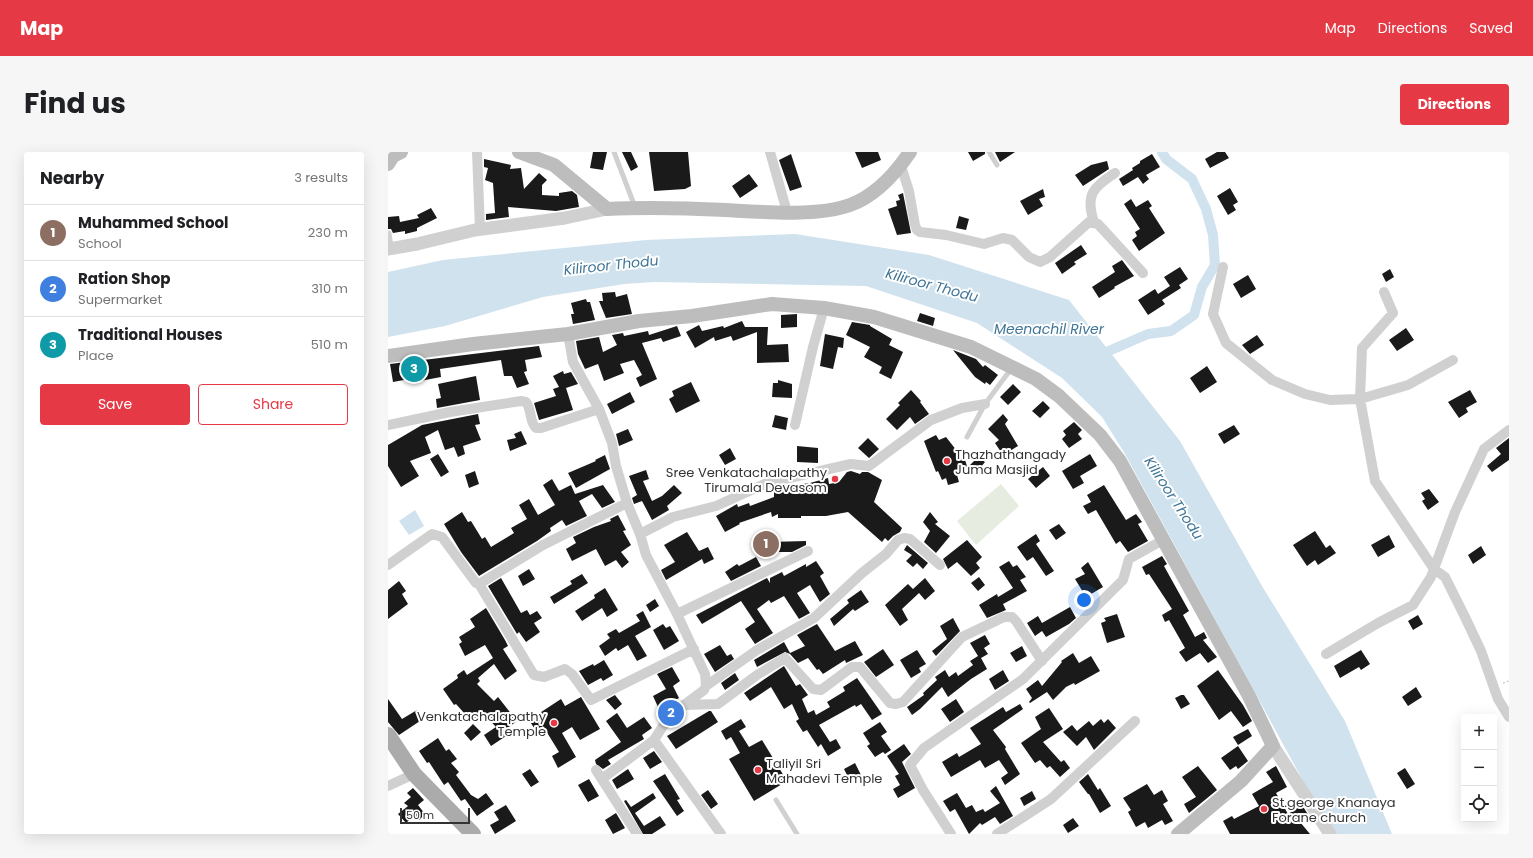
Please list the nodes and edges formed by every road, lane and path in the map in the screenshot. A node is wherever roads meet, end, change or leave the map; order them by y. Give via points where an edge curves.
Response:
1 (401, 152) edge
2 (477, 152) edge
3 (519, 152) edge
4 (614, 152) edge
5 (770, 152) edge
6 (910, 152) edge
7 (989, 152) edge
8 (388, 164) edge
9 (997, 165) dead end
10 (901, 166) junction
11 (1115, 172) dead end
12 (635, 208) junction
13 (608, 209) junction
14 (788, 212) junction
15 (1094, 222) junction
16 (480, 229) junction
17 (390, 233) dead end
18 (390, 248) edge
19 (1223, 267) dead end
20 (1143, 273) dead end
21 (1384, 292) dead end
22 (824, 308) junction
23 (568, 334) junction
24 (388, 356) edge
25 (1454, 360) dead end
26 (1012, 368) junction
27 (1360, 399) junction
28 (985, 404) junction
29 (599, 409) junction
30 (388, 425) edge
31 (795, 425) dead end
32 (1509, 430) edge
33 (967, 437) dead end
34 (627, 503) junction
35 (640, 534) junction
36 (1163, 540) junction
37 (808, 551) dead end
38 (940, 565) dead end
39 (388, 566) edge
40 (1434, 569) junction
41 (480, 584) junction
42 (677, 614) junction
43 (694, 649) junction
44 (1326, 654) dead end
45 (1042, 661) junction
46 (706, 686) junction
47 (684, 705) junction
48 (1509, 718) edge
49 (1135, 721) dead end
50 (388, 735) edge
51 (654, 740) junction
52 (1273, 746) junction
53 (596, 770) dead end
54 (414, 774) junction
55 (602, 779) junction
56 (388, 786) edge
57 (776, 800) dead end
58 (473, 834) edge
59 (637, 834) edge
60 (721, 834) edge
61 (797, 834) edge
62 (951, 834) edge
63 (996, 834) edge
64 (1178, 834) edge
65 (1330, 834) edge

1 - 8 main road via 393,156
2 - 16 street
3 - 13 main road via 554,165
4 - 12 lane
5 - 14 street
6 - 10 main road
7 - 9 lane
10 - 14 main road via 865,199 832,209
10 - 15 street via 909,191 915,225 920,232 984,244 1003,238 1012,240 1029,257 1040,262 1050,257 1089,222
11 - 15 street via 1099,184 1091,195 1089,209
12 - 13 main road
12 - 14 main road
13 - 16 street via 565,218
15 - 20 street
16 - 18 street
17 - 18 lane
19 - 27 street via 1213,314 1226,343 1272,380 1305,394 1330,400
21 - 27 street via 1393,313 1362,348
22 - 23 main road via 772,304 639,321
22 - 26 main road via 874,317 971,347
22 - 31 street
23 - 24 main road
23 - 29 street via 573,362
25 - 27 street via 1408,385
26 - 28 lane
26 - 36 main road via 1036,379 1059,396 1100,435 1120,461
27 - 40 street via 1375,481
28 - 33 lane
28 - 35 street via 962,408 931,420 869,466 851,464 767,483 716,506 673,517
29 - 30 street via 541,428 536,428 532,424 530,409 526,402 521,401
29 - 34 street via 612,443
32 - 40 street via 1484,449 1455,512
34 - 35 street
34 - 41 street via 542,545
35 - 42 street via 646,555
36 - 45 street via 1130,559 1123,580
36 - 52 main road via 1249,696
37 - 42 street
38 - 46 street via 910,539 898,540 886,554 862,572 814,618 769,643
39 - 41 street via 432,534 442,537 476,583
40 - 44 street via 1414,605
40 - 48 street via 1445,577 1481,651 1498,699
41 - 43 street via 534,675 544,677 565,669 572,674 591,700
42 - 43 street
43 - 46 street via 705,674
45 - 47 street via 1016,621 1012,617 1004,617 959,640 903,702 896,704 890,703 860,667 852,667 821,690 813,689 785,658 718,704
45 - 62 street via 1023,679 924,748 910,765
46 - 47 street via 702,693
47 - 51 street via 663,726
49 - 63 street via 1051,799
50 - 54 main road
51 - 55 street
51 - 60 street
52 - 64 main road via 1241,781
52 - 65 street
53 - 55 street
54 - 56 street
54 - 58 main road
55 - 59 street
57 - 61 lane

